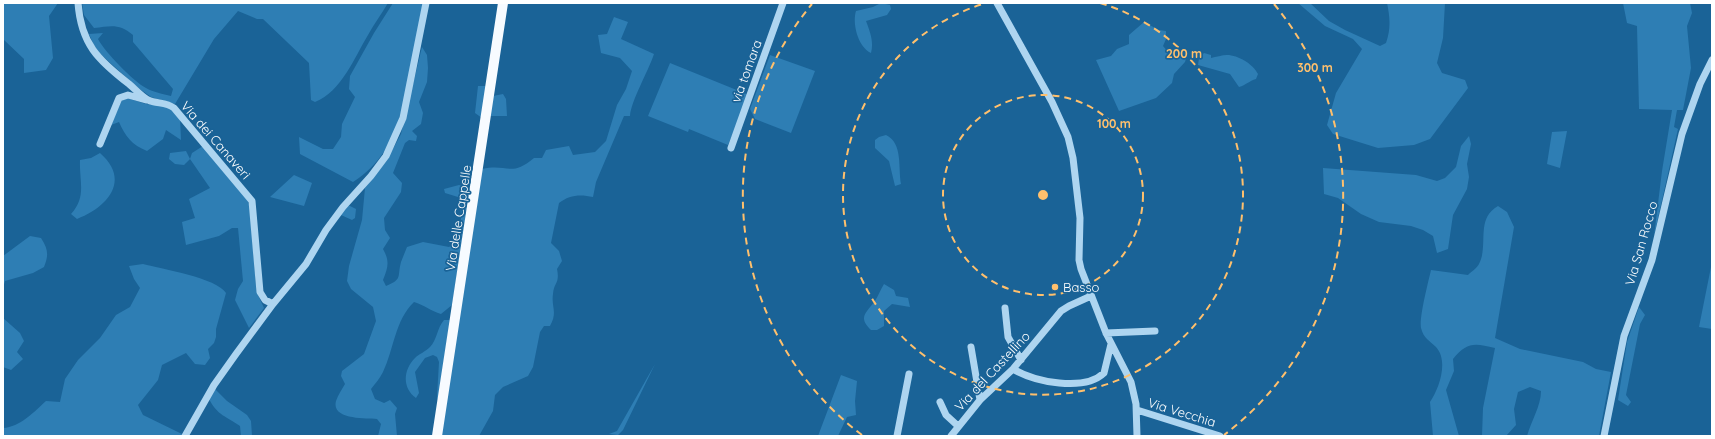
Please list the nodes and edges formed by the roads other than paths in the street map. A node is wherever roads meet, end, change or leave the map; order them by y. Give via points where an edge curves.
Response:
1 (78, 3) edge
2 (426, 3) edge
3 (503, 3) edge
4 (783, 3) edge
5 (997, 3) edge
6 (1712, 60) edge
7 (148, 100) junction
8 (100, 144) dead end
9 (731, 148) dead end
10 (1090, 295) junction
11 (273, 304) junction
12 (1006, 308) dead end
13 (1155, 331) dead end
14 (1106, 333) junction
15 (1111, 344) junction
16 (971, 347) dead end
17 (1021, 360) junction
18 (1013, 369) junction
19 (909, 374) dead end
20 (980, 400) junction
21 (940, 402) dead end
22 (1137, 410) junction
23 (958, 426) junction
24 (185, 436) edge
25 (437, 436) edge
26 (897, 436) edge
27 (950, 436) edge
28 (1137, 436) edge
29 (1220, 436) edge
30 (1604, 436) edge

1 - 7 street, Via dei Canaveri via 83,30 92,51
2 - 11 street via 405,109 394,142 382,163 342,207 306,264
3 - 25 main road, Via delle Cappelle
4 - 9 street, via tomara
5 - 10 street via 1052,102 1068,137 1080,218 1079,260
6 - 30 street, Via San Rocco via 1684,127 1652,260 1624,336
7 - 8 street via 128,95 119,98
7 - 11 street, Via dei Canaveri via 167,103 174,108 252,201 260,292 265,300
10 - 14 street
10 - 17 street, Via del Castellino via 1061,312
11 - 24 street via 214,385
12 - 17 street via 1008,337
13 - 14 street
14 - 15 street
15 - 18 street via 1104,373 1090,382 1073,384 1034,379
15 - 22 street via 1131,382
16 - 20 street
17 - 18 street, Via del Castellino
18 - 20 street, Via del Castellino
19 - 26 street
20 - 23 street, Via del Castellino
21 - 23 street via 946,415
22 - 28 street
22 - 29 street, Via Vecchia
23 - 27 street, Via del Castellino

